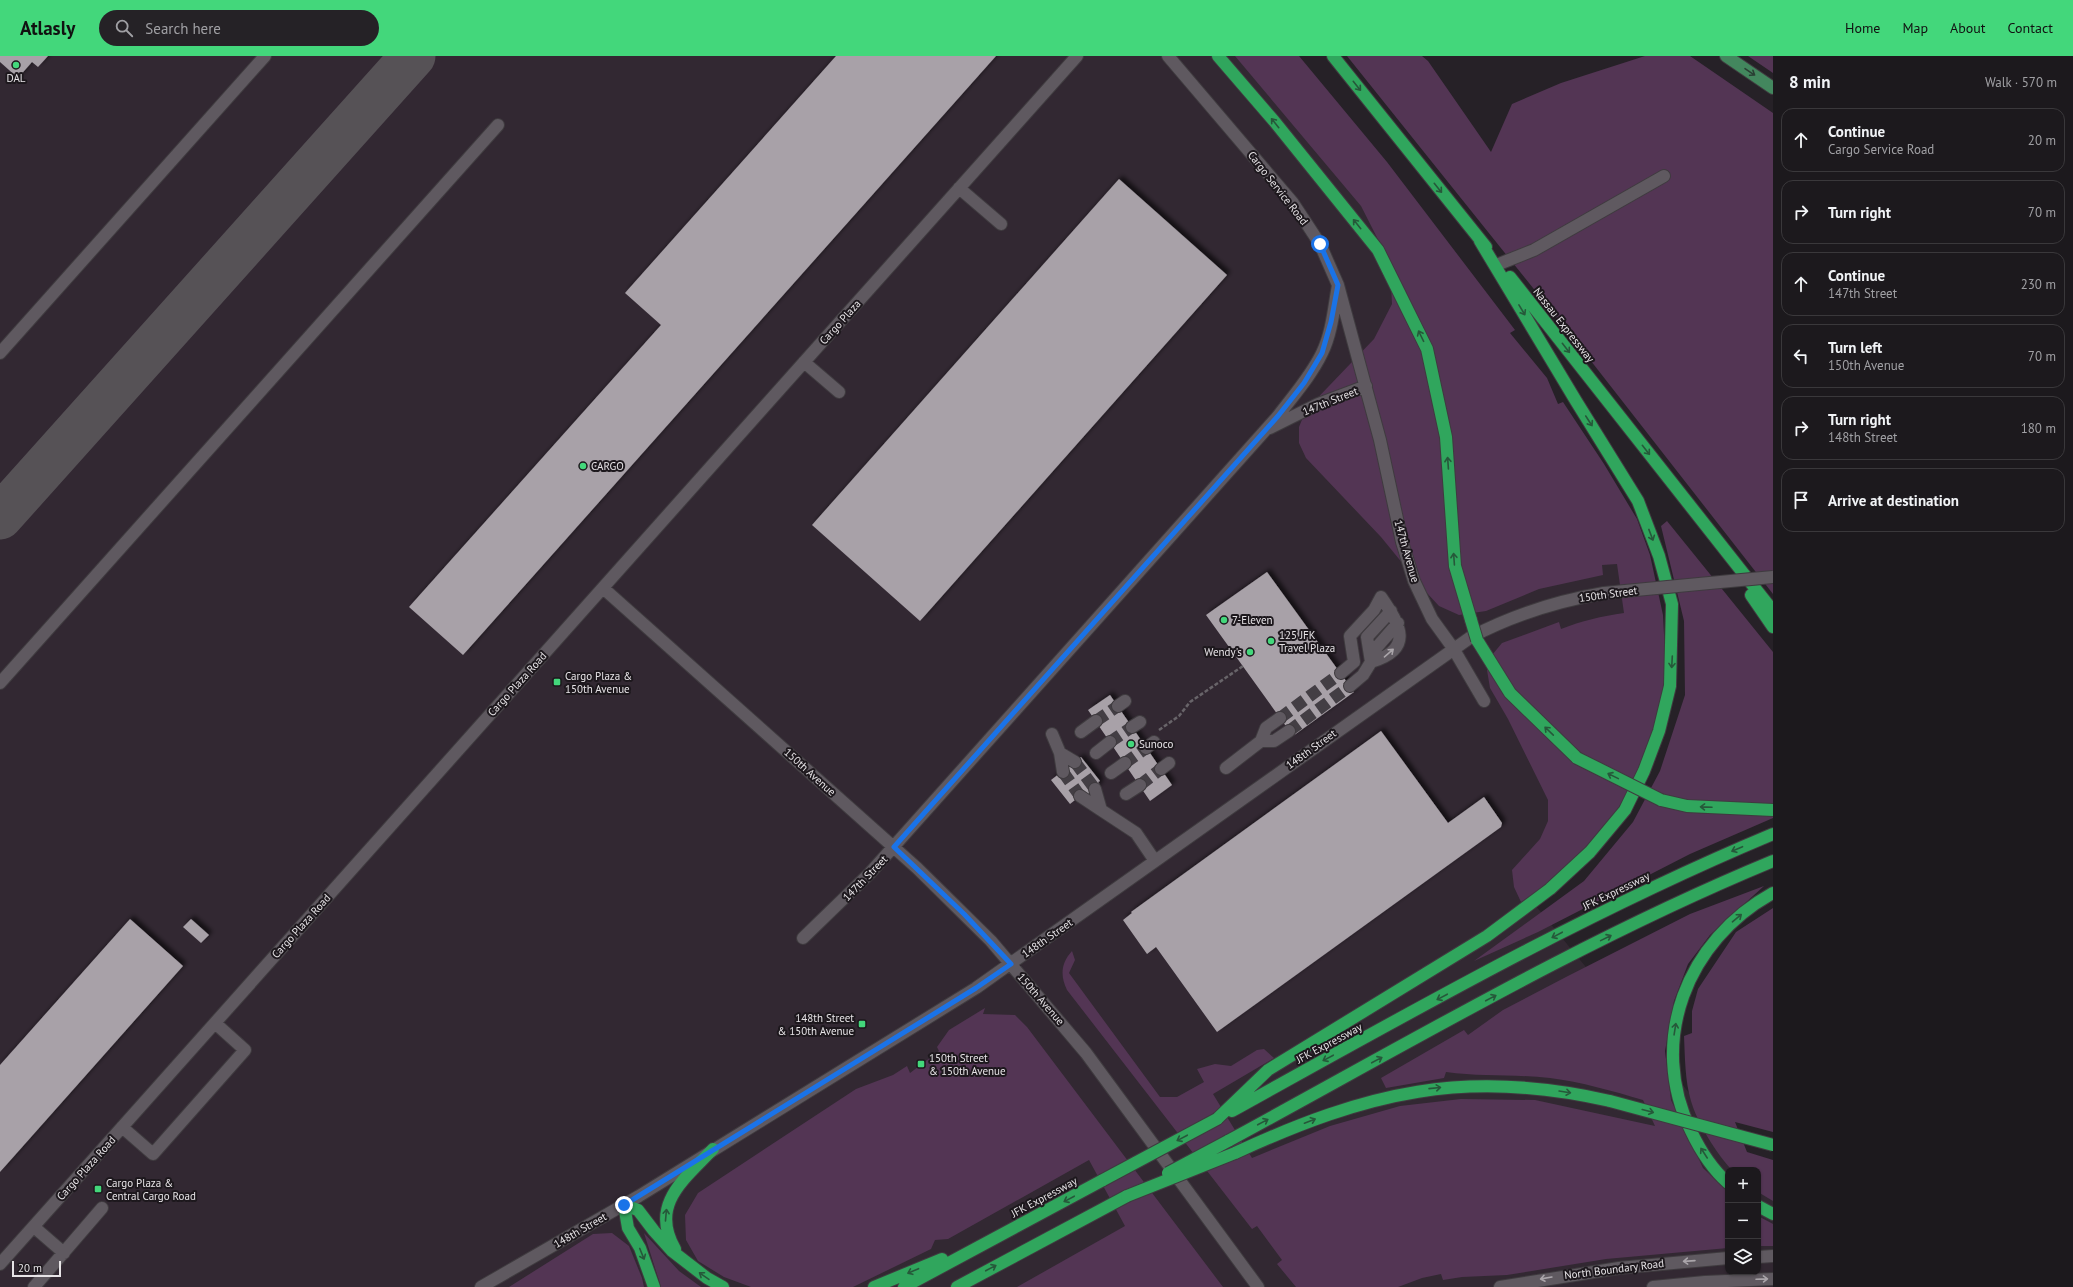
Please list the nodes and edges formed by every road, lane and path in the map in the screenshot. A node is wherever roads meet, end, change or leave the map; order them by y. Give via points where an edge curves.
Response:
1 (265, 56) edge
2 (1077, 56) edge
3 (1168, 56) edge
4 (1218, 56) edge
5 (1333, 56) edge
6 (1726, 56) edge
7 (1773, 88) edge
8 (498, 125) dead end
9 (1664, 176) dead end
10 (959, 188) junction
11 (1001, 224) dead end
12 (1480, 240) junction
13 (1499, 264) junction
14 (1338, 285) junction
15 (0, 353) edge
16 (804, 362) junction
17 (1366, 386) junction
18 (839, 392) dead end
19 (1264, 431) junction
20 (1686, 500) junction
21 (1773, 577) edge
22 (603, 588) junction
23 (1391, 611) junction
24 (1773, 611) edge
25 (1773, 627) edge
26 (1453, 648) junction
27 (1371, 662) junction
28 (1242, 666) dead end
29 (1341, 673) tunnel mouth
30 (0, 683) edge
31 (1350, 686) tunnel mouth
32 (1484, 701) dead end
33 (1280, 718) tunnel mouth
34 (1096, 722) tunnel mouth
35 (1289, 731) tunnel mouth
36 (1081, 732) dead end
37 (1052, 734) dead end
38 (1152, 741) dead end
39 (1261, 741) junction
40 (1110, 742) tunnel mouth
41 (1060, 753) junction
42 (1096, 753) dead end
43 (1074, 762) tunnel mouth
44 (1125, 763) tunnel mouth
45 (1226, 768) dead end
46 (1063, 772) tunnel mouth
47 (1111, 773) dead end
48 (1140, 785) tunnel mouth
49 (1095, 789) tunnel mouth
50 (1126, 794) dead end
51 (1080, 796) tunnel mouth
52 (1101, 810) junction
53 (1773, 810) edge
54 (1773, 834) edge
55 (894, 847) junction
56 (1156, 861) junction
57 (1773, 861) edge
58 (1773, 893) edge
59 (803, 938) dead end
60 (1011, 964) junction
61 (215, 1023) junction
62 (1217, 1119) junction
63 (122, 1127) junction
64 (1773, 1146) edge
65 (713, 1149) junction
66 (1725, 1179) edge
67 (1127, 1196) junction
68 (624, 1205) junction
69 (102, 1208) dead end
70 (1761, 1208) edge
71 (1773, 1214) edge
72 (34, 1226) junction
73 (1001, 1235) junction
74 (64, 1253) junction
75 (1773, 1256) edge
76 (1761, 1257) edge
77 (1725, 1258) edge
78 (685, 1262) junction
79 (0, 1264) edge
80 (1773, 1279) edge
81 (1685, 1285) edge
82 (34, 1287) edge
83 (481, 1287) edge
84 (654, 1287) edge
85 (723, 1287) edge
86 (874, 1287) edge
87 (904, 1287) edge
88 (957, 1287) edge
89 (1258, 1287) edge
90 (1500, 1287) edge
91 (1654, 1287) edge

1 - 15 street
2 - 10 street, Cargo Plaza
3 - 14 street, Cargo Service Road via 1293,203 1320,244
53 -> 4 highway, bridge via 1687,806 1661,800 1576,758 1510,693 1478,640 1455,566 1446,437 1427,348 1378,250
5 -> 12 highway, Nassau Expressway
6 -> 7 main road
8 - 30 street
9 - 13 street via 1534,250
10 - 11 street
10 - 16 street, Cargo Plaza
12 - 13 highway, Nassau Expressway
12 -> 62 highway via 1638,501 1659,556 1672,604 1670,686 1659,731 1625,810 1590,852 1550,889 1487,936 1268,1070
13 -> 20 highway, Nassau Expressway
14 - 17 street, Cargo Service Road
14 - 19 street via 1322,353 1304,383
16 - 18 street
16 - 22 street, Cargo Plaza
17 - 19 street, 147th Street via 1318,404
17 - 26 street, 147th Avenue via 1402,542 1414,580 1432,619
19 - 55 street, 147th Street
20 - 24 highway, Nassau Expressway
20 - 25 highway
21 - 26 street, 150th Street, bridge via 1604,593 1552,604 1489,628
22 - 55 street, 150th Avenue
22 - 61 street, Cargo Plaza Road
23 - 27 street via 1367,637
27 -> 23 street via 1377,647 1398,624
23 - 29 street via 1381,597 1374,610 1350,636 1354,662
26 - 32 street, 147th Avenue
26 - 56 street, 148th Street
27 - 31 street via 1364,675
28 - 38 path via 1190,702
33 - 39 street via 1266,728
34 - 36 street
35 - 39 street via 1274,742
37 - 41 street
39 - 45 street
40 - 42 street
41 - 43 street
41 - 46 street
44 - 47 street
48 - 50 street
49 - 52 street
51 - 52 street
52 - 56 street via 1136,833
54 -> 62 highway, JFK Expressway via 1678,875 1596,915
55 - 59 street, 147th Street
55 - 60 street, 150th Avenue via 960,909
56 - 60 street, 148th Street
67 -> 57 highway, bridge via 1585,948 1694,895
66 -> 58 highway via 1704,1154 1681,1106 1674,1071 1674,1033 1683,997 1707,949 1739,916
60 - 65 street, 148th Street
60 - 89 street, 150th Avenue via 1086,1053
61 - 63 street, Cargo Plaza Road
61 - 63 street via 245,1050 158,1149 153,1154
62 -> 73 highway, JFK Expressway, bridge
63 - 72 street, Cargo Plaza Road
67 -> 64 highway, bridge via 1335,1112 1382,1098 1426,1089 1518,1086 1565,1092 1610,1101
65 - 68 street, 148th Street
78 -> 65 highway via 667,1234 666,1209 679,1186
88 -> 67 highway
68 - 78 highway via 638,1210 662,1241
68 - 83 street, 148th Street
68 -> 84 highway via 628,1228 640,1248
69 - 74 street
70 - 71 highway
72 - 74 street
72 - 79 street, Cargo Plaza Road
73 -> 86 highway
73 - 87 highway, JFK Expressway
74 - 82 street
75 - 76 street
77 -> 90 street, North Boundary Road via 1612,1269
85 -> 78 highway
81 -> 80 street, North Boundary Road
81 - 91 street, North Boundary Road

